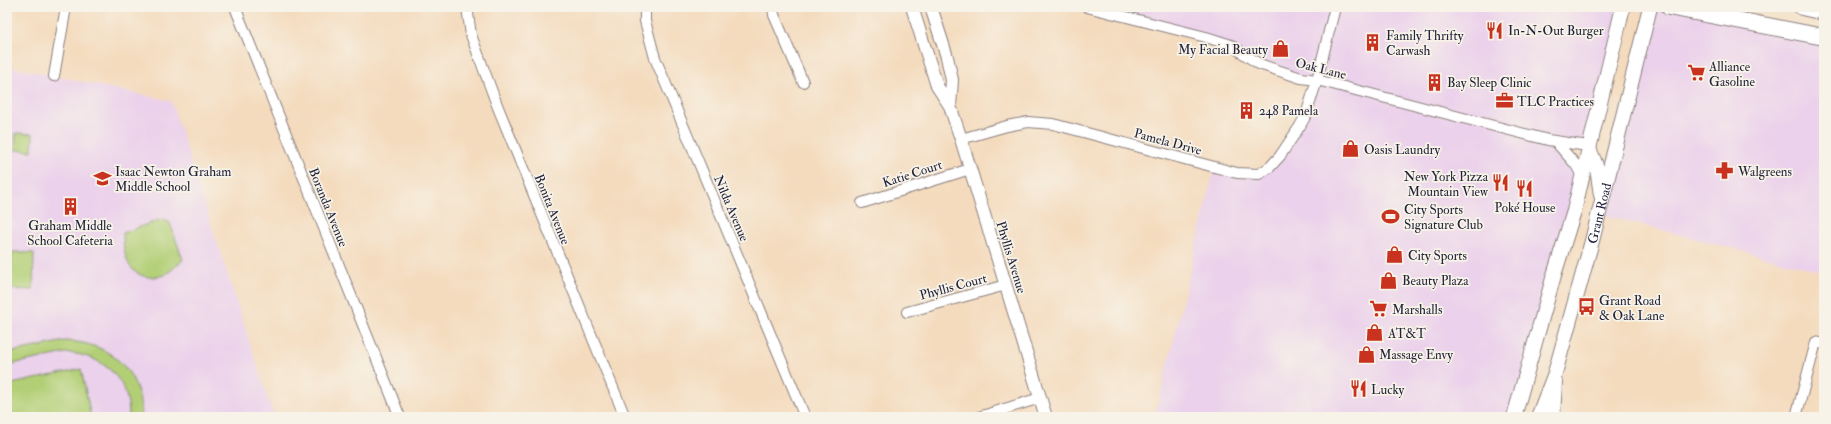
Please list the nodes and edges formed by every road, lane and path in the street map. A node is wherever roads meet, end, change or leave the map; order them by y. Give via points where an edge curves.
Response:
1 (66, 7) edge
2 (235, 7) edge
3 (467, 7) edge
4 (645, 7) edge
5 (773, 7) edge
6 (912, 7) edge
7 (931, 7) edge
8 (1087, 7) edge
9 (1335, 7) edge
10 (1623, 7) edge
11 (1650, 7) edge
12 (1669, 7) edge
13 (1802, 7) edge
14 (1824, 12) edge
15 (1824, 38) edge
16 (54, 76) dead end
17 (1317, 80) junction
18 (803, 82) dead end
19 (950, 106) junction
20 (961, 140) junction
21 (1555, 141) junction
22 (1588, 146) junction
23 (1612, 161) junction
24 (1597, 168) junction
25 (970, 169) junction
26 (1582, 176) junction
27 (862, 203) dead end
28 (1602, 203) junction
29 (1006, 285) junction
30 (907, 312) dead end
31 (1820, 343) edge
32 (1555, 373) junction
33 (1040, 398) junction
34 (400, 417) edge
35 (625, 417) edge
36 (805, 417) edge
37 (979, 417) edge
38 (1046, 417) edge
39 (1514, 417) edge
40 (1538, 417) edge
41 (1553, 417) edge
42 (1796, 417) edge

1 - 16 street
2 - 34 street, Boranda Avenue
3 - 35 street, Bonita Avenue via 471,35 494,99
4 - 36 street, Nilda Avenue via 645,21 655,58
5 - 18 street via 774,15
6 - 19 street, Phyllis Avenue via 937,86
7 - 19 street, Phyllis Avenue via 952,80
8 - 17 street, Oak Lane via 1231,45 1259,64 1301,78
9 - 17 street, Pamela Drive
10 - 22 main road, Grant Road
11 - 23 main road, Grant Road
12 - 15 main road
13 - 14 main road
17 - 20 street, Pamela Drive via 1300,126 1280,156 1259,174 1237,173 1053,124 1028,122
17 - 21 street, Oak Lane
19 - 20 street, Phyllis Avenue
20 - 25 street, Phyllis Avenue
21 - 22 street, Oak Lane
21 - 26 street
22 - 24 main road
22 - 26 main road, Grant Road
23 - 24 main road
23 - 28 main road, Grant Road
24 - 26 main road
24 - 28 main road
25 - 27 street, Katie Court
25 - 29 street, Phyllis Avenue
26 - 39 main road, Grant Road
28 - 32 main road, Grant Road
29 - 30 street, Phyllis Court
29 - 33 street, Phyllis Avenue
31 - 42 street
32 - 40 main road, Grant Road
32 - 41 main road
33 - 37 street
33 - 38 street, Phyllis Avenue

